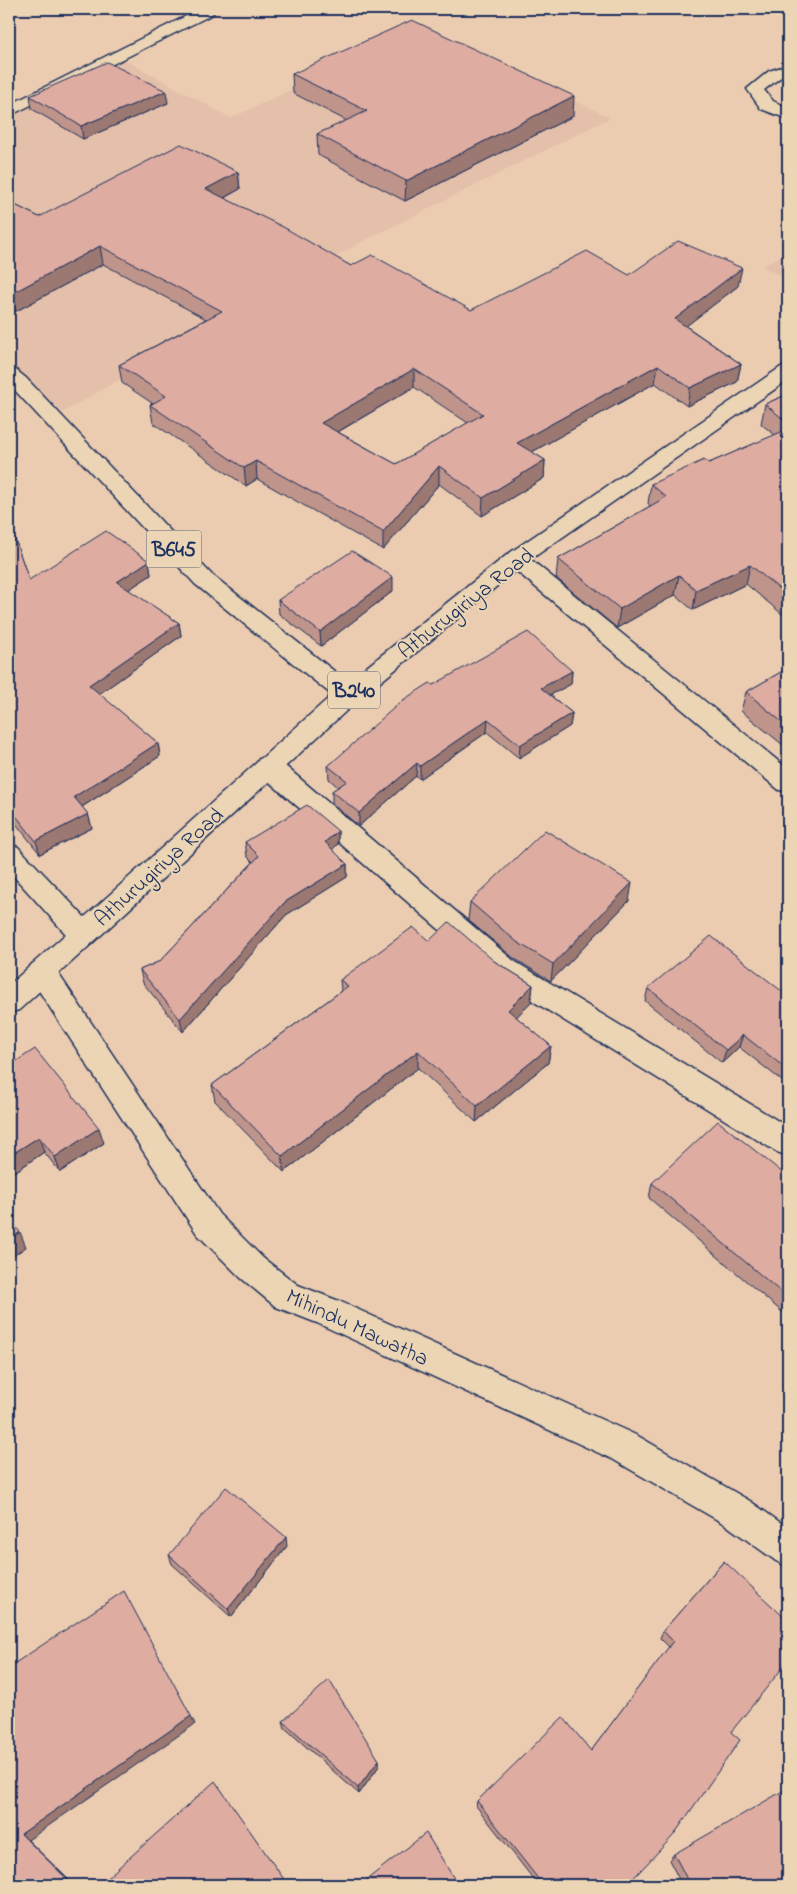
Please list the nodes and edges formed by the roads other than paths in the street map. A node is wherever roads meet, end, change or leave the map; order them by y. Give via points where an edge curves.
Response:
1 (206, 12) dead end
2 (788, 70) edge
3 (9, 110) edge
4 (788, 114) edge
5 (788, 372) edge
6 (12, 381) edge
7 (516, 559) junction
8 (348, 695) junction
9 (268, 766) junction
10 (788, 783) edge
11 (9, 854) edge
12 (83, 934) junction
13 (42, 972) junction
14 (9, 1002) edge
15 (788, 1143) edge
16 (788, 1549) edge

1 - 3 street
2 - 4 street via 775,74 755,89 767,105
5 - 7 street, Athurugiriya Road / B240
6 - 8 street, B645 via 203,580
7 - 8 street, Athurugiriya Road / B240
7 - 10 street
8 - 9 street, Athurugiriya Road / B240
9 - 12 street, Athurugiriya Road / B240
9 - 15 street via 504,970
11 - 12 street
12 - 13 street, Athurugiriya Road / B240
13 - 14 street, Athurugiriya Road / B240
13 - 16 street, Mihindu Mawatha via 208,1224 252,1268 287,1296 626,1448 738,1513

